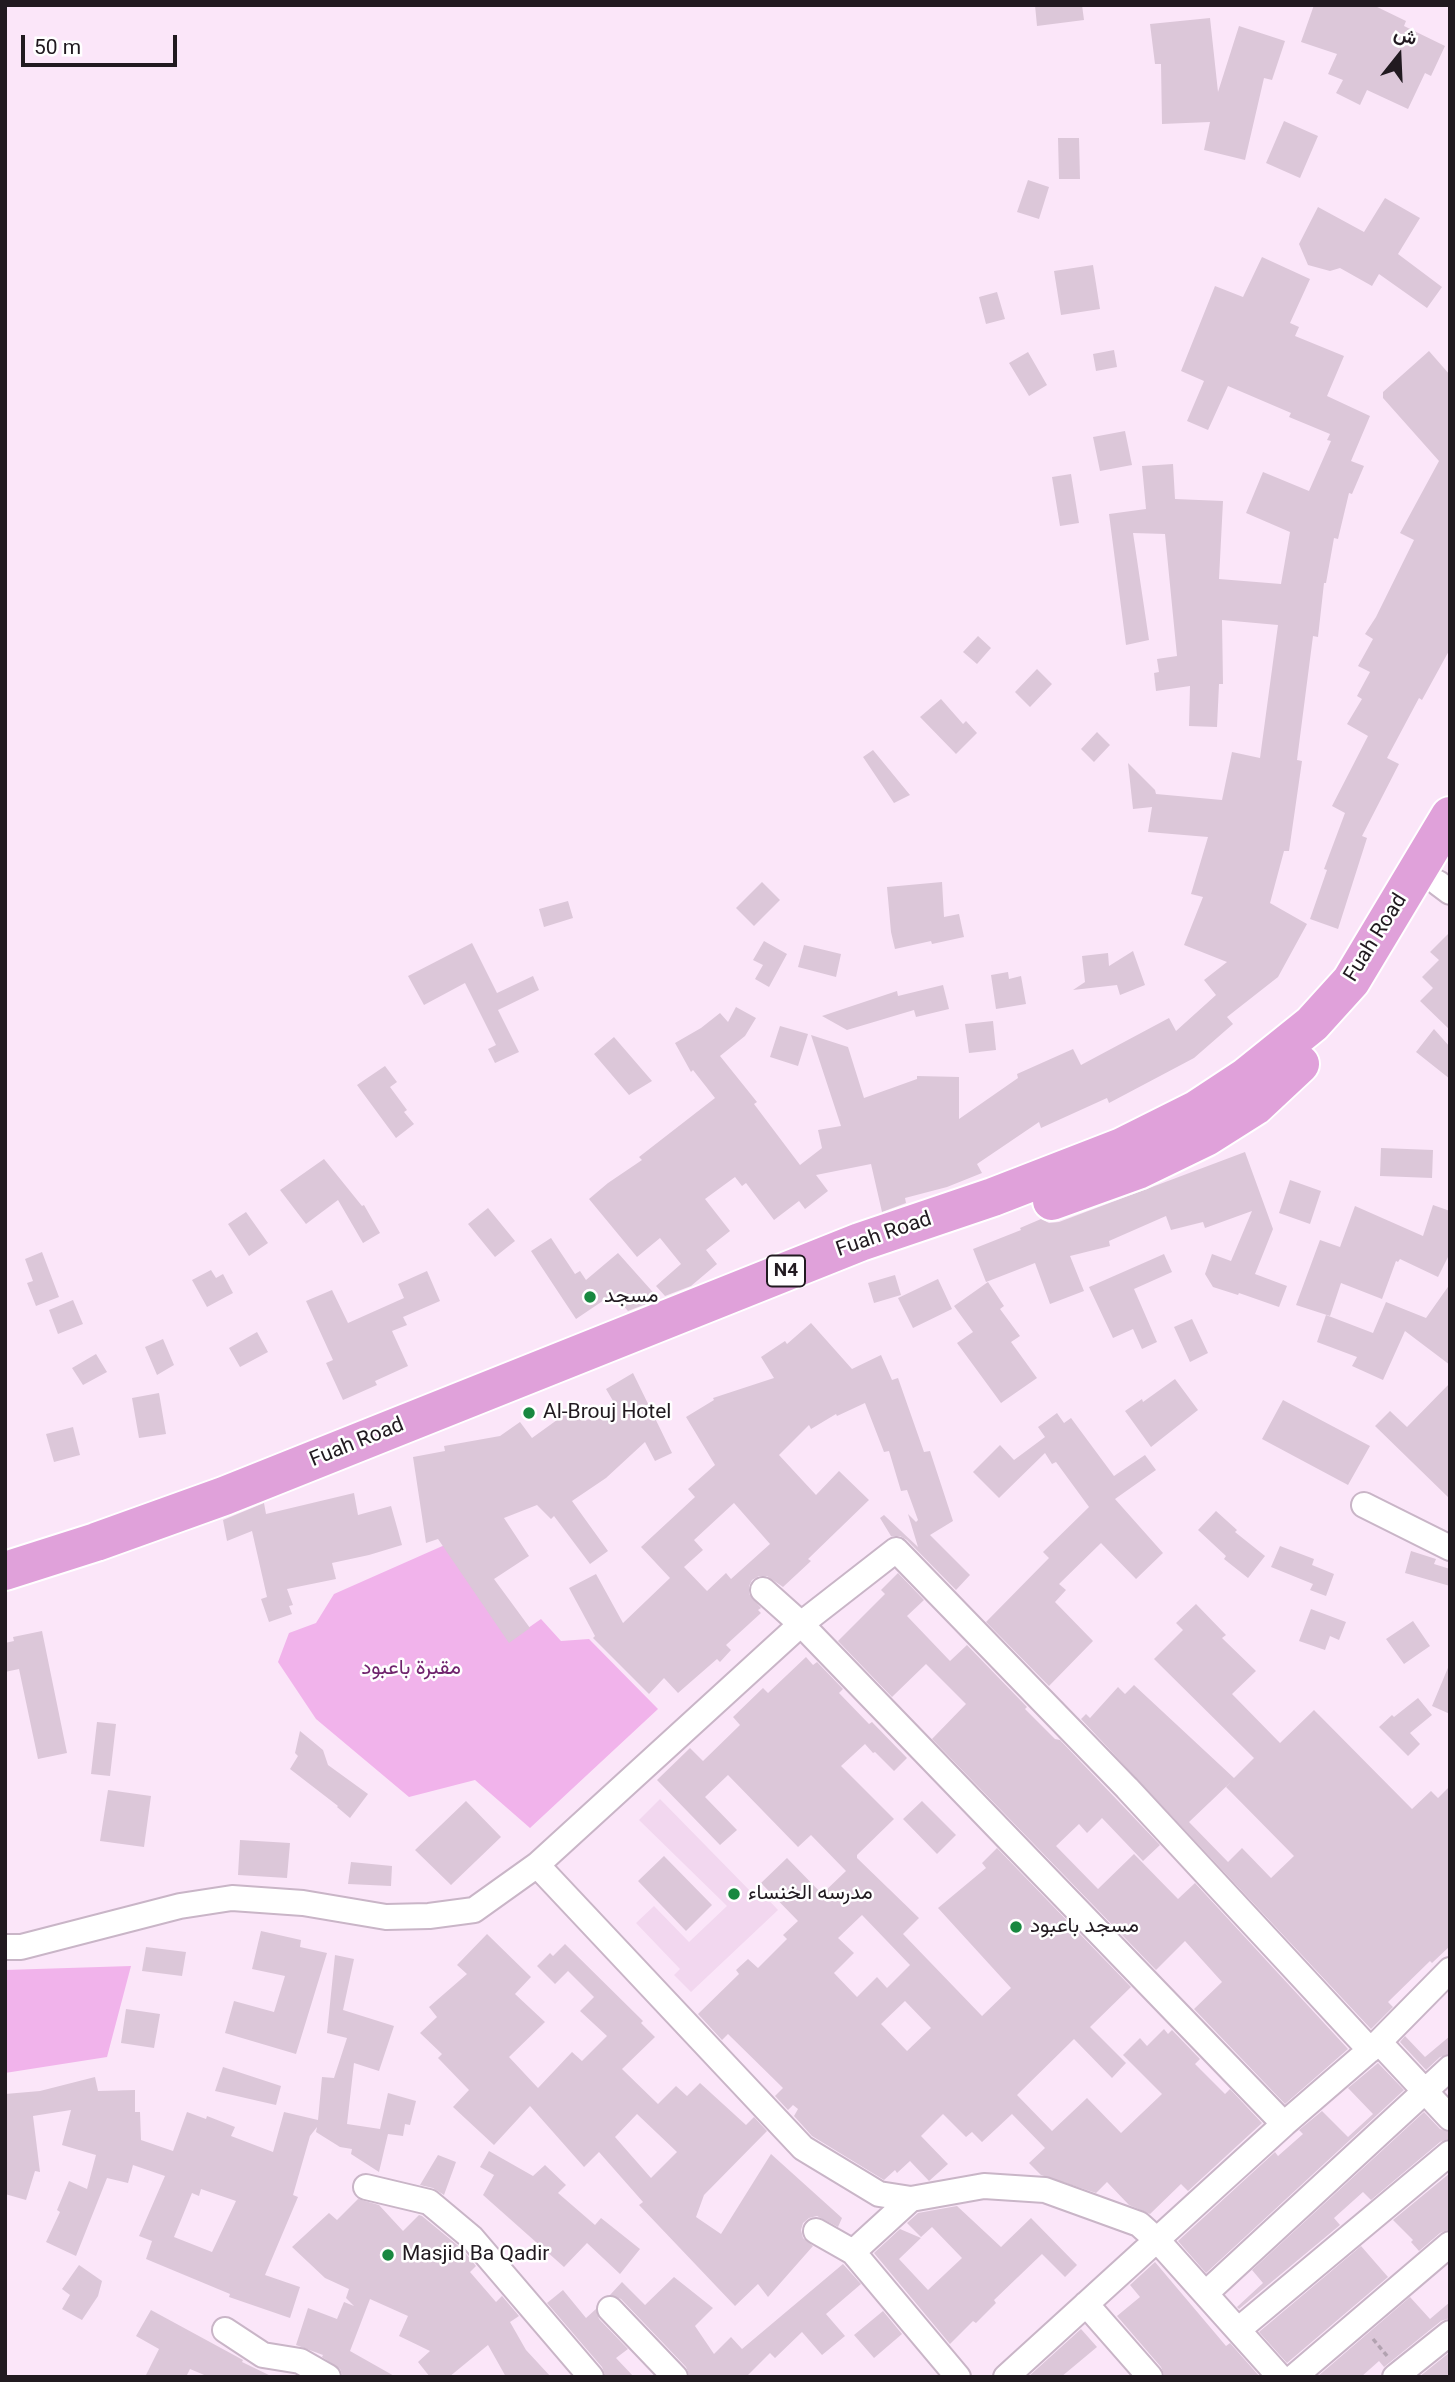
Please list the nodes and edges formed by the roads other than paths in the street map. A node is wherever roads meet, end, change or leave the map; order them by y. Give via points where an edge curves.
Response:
1 (1450, 816) edge
2 (1446, 878) edge
3 (1130, 1158) junction
4 (1364, 1504) dead end
5 (1450, 1548) edge
6 (5, 1571) edge
7 (763, 1590) dead end
8 (5, 1594) edge
9 (801, 1624) junction
10 (537, 1865) junction
11 (5, 1947) edge
12 (1450, 1970) edge
13 (1374, 2046) junction
14 (1450, 2068) edge
15 (1424, 2090) junction
16 (1450, 2118) edge
17 (1284, 2124) junction
18 (1450, 2153) edge
19 (366, 2187) dead end
20 (911, 2199) junction
21 (816, 2231) dead end
22 (1158, 2241) junction
23 (1450, 2244) edge
24 (853, 2252) junction
25 (1206, 2293) junction
26 (1086, 2304) junction
27 (610, 2309) dead end
28 (225, 2330) dead end
29 (1238, 2330) junction
30 (1450, 2333) edge
31 (1398, 2374) edge
32 (328, 2377) edge
33 (591, 2377) edge
34 (675, 2377) edge
35 (958, 2377) edge
36 (1006, 2377) edge
37 (1150, 2377) edge
38 (1280, 2377) edge
39 (1294, 2377) edge

1 - 3 highway, Fuah Road / N4 via 1351,981 1312,1024 1246,1077
2 - 3 highway, Fuah Road / N4 via 1363,1000 1255,1106 1206,1138
3 - 6 highway, Fuah Road / N4 via 860,1242 224,1496
3 - 8 highway, Fuah Road / N4 via 632,1360 241,1510
4 - 5 street
7 - 9 street
9 - 10 street
9 - 13 street via 896,1550
9 - 17 street
10 - 11 street via 474,1910 386,1917 303,1903 232,1898
10 - 20 street via 803,2148 879,2194
12 - 13 street
13 - 15 street
13 - 17 street
14 - 15 street
15 - 16 street
15 - 25 street
17 - 22 street
18 - 29 street
19 - 33 street via 429,2202 472,2238
20 - 22 street via 985,2186 1045,2190 1139,2224
20 - 24 street
21 - 24 street
22 - 25 street
22 - 26 street
23 - 39 street
24 - 35 street
25 - 29 street
26 - 36 street
26 - 37 street
27 - 34 street
28 - 32 street via 263,2355 300,2361
29 - 38 street
30 - 31 street

